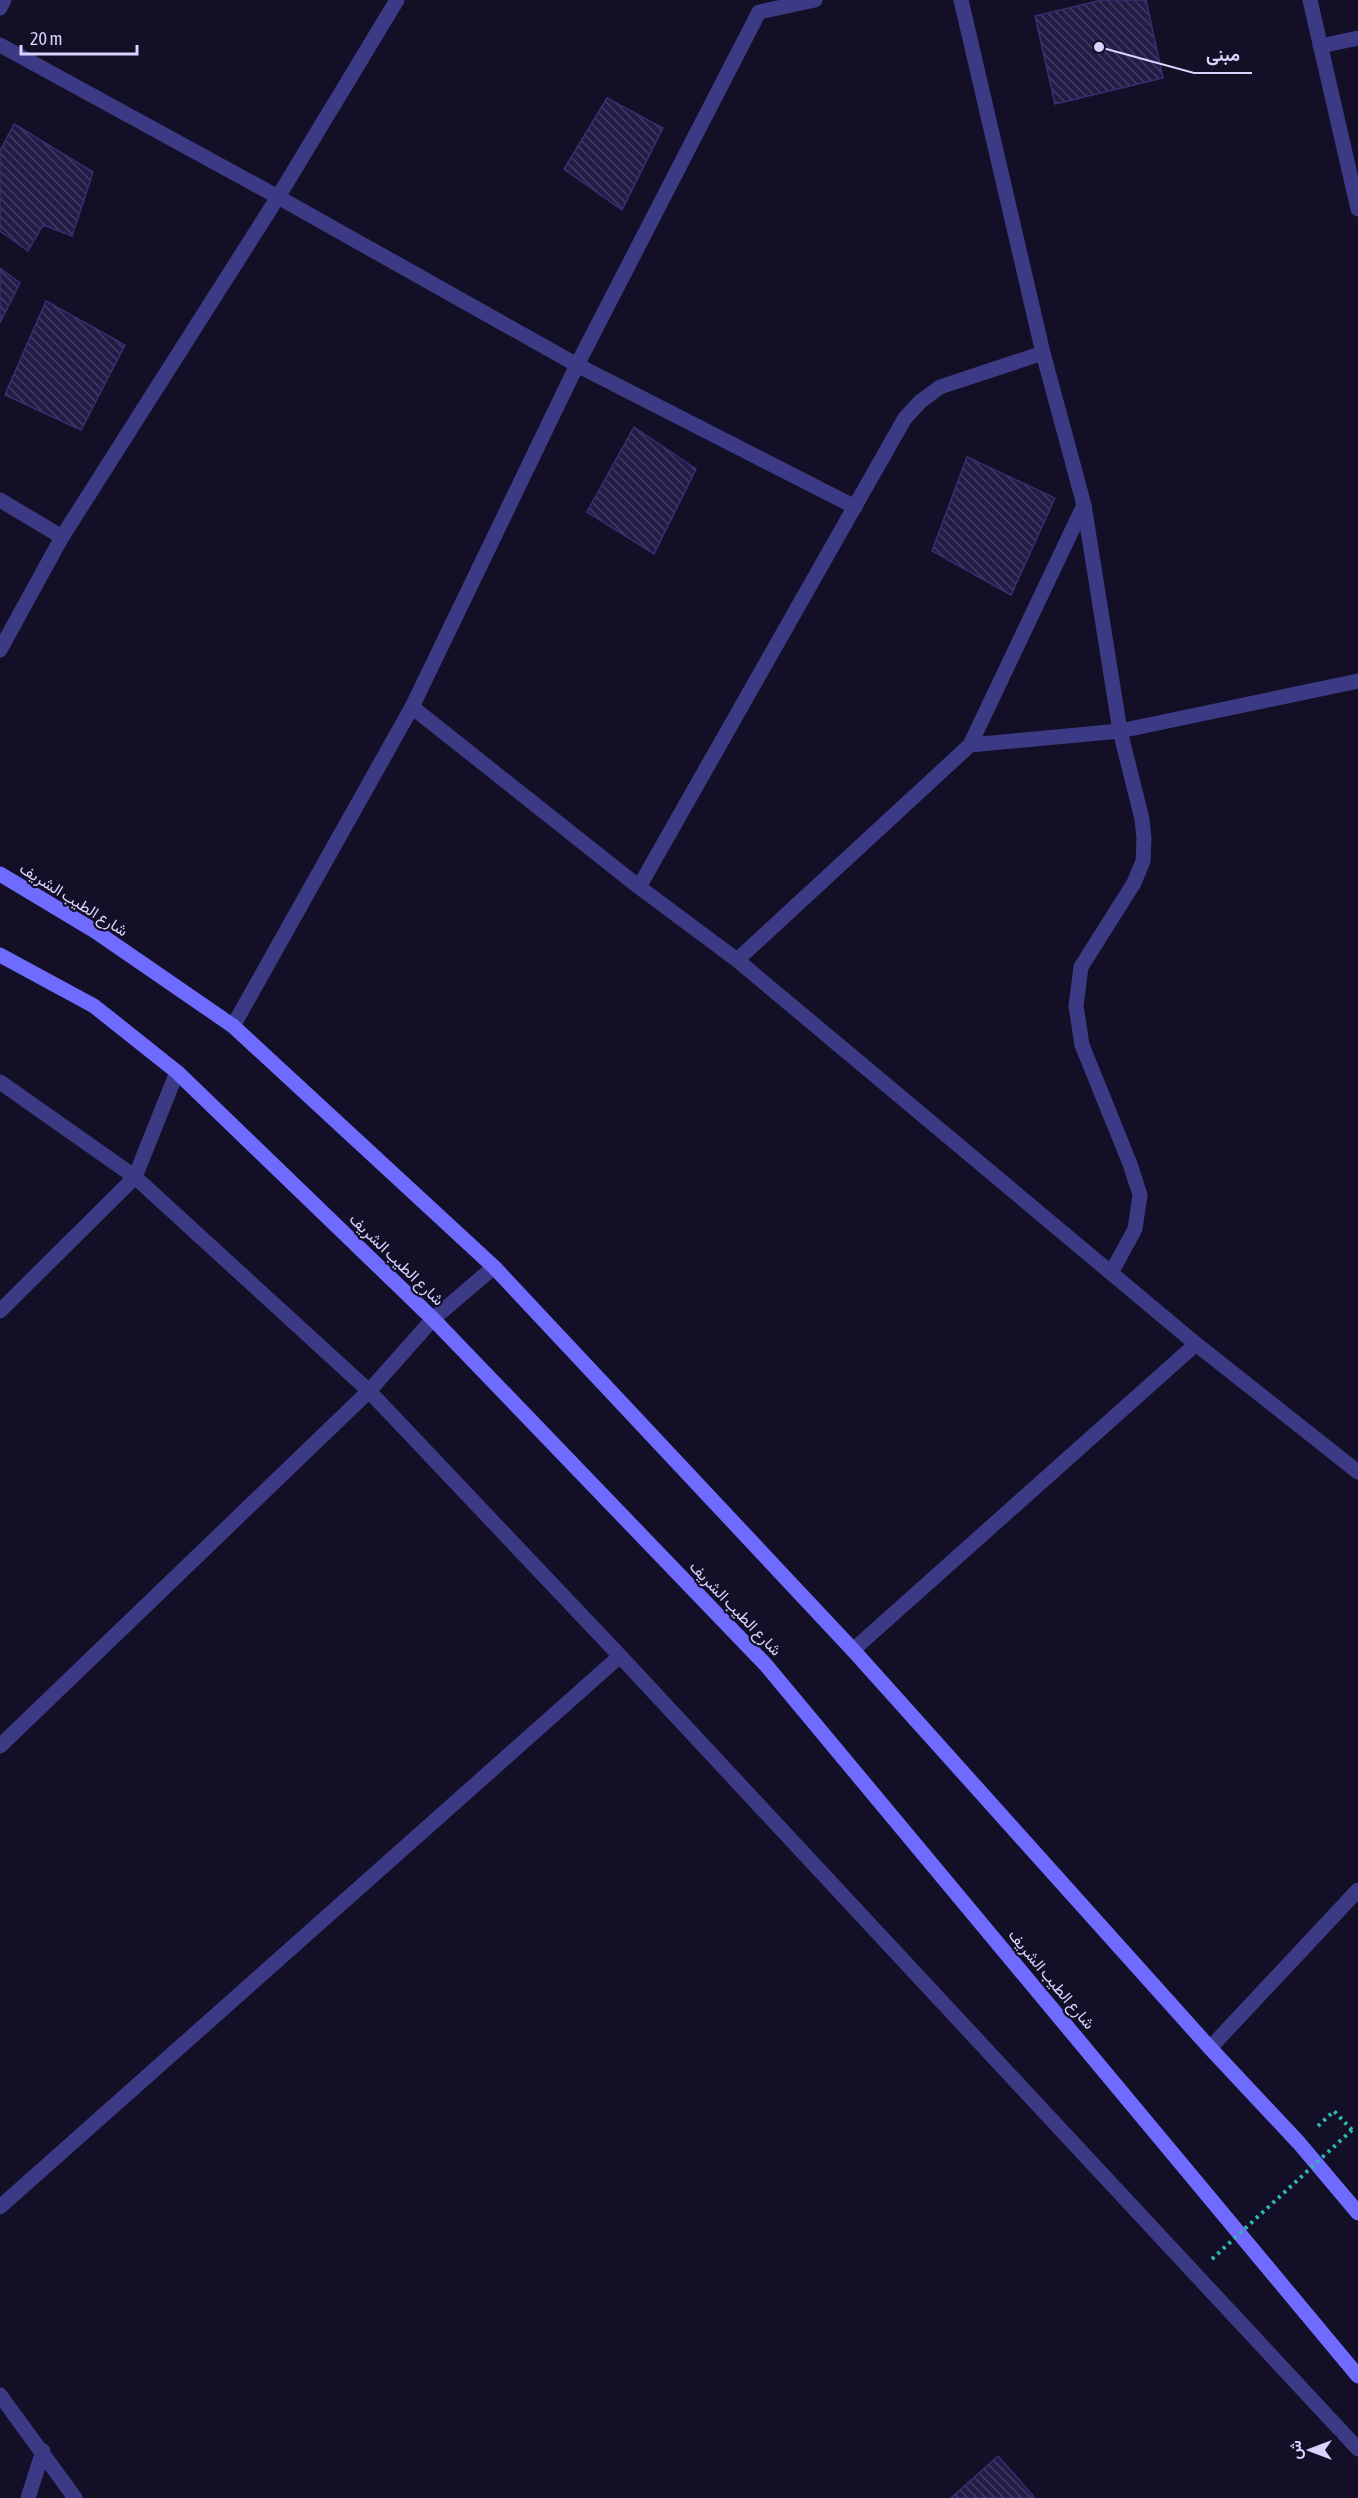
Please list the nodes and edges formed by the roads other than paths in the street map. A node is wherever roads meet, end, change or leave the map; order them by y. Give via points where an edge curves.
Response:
1 (4, 0) edge
2 (397, 0) edge
3 (815, 0) edge
4 (961, 0) edge
5 (1310, 0) edge
6 (757, 6) edge
7 (0, 8) edge
8 (1358, 38) edge
9 (0, 45) edge
10 (1320, 46) junction
11 (278, 197) junction
12 (1358, 209) edge
13 (1043, 353) junction
14 (577, 365) junction
15 (0, 500) edge
16 (1084, 505) junction
17 (855, 507) junction
18 (62, 537) junction
19 (0, 650) edge
20 (1358, 681) edge
21 (412, 707) junction
22 (1120, 731) junction
23 (970, 745) junction
24 (0, 874) edge
25 (639, 887) junction
26 (0, 955) edge
27 (737, 960) junction
28 (233, 1026) junction
29 (177, 1072) junction
30 (0, 1082) edge
31 (135, 1177) junction
32 (494, 1267) junction
33 (1111, 1273) junction
34 (0, 1311) edge
35 (433, 1319) junction
36 (1196, 1344) junction
37 (369, 1391) junction
38 (1358, 1472) edge
39 (853, 1650) junction
40 (620, 1656) junction
41 (0, 1746) edge
42 (1358, 1890) edge
43 (1210, 2048) junction
44 (0, 2207) edge
45 (1358, 2213) edge
46 (1358, 2376) edge
47 (0, 2395) edge
48 (1358, 2449) edge
49 (43, 2451) junction
50 (28, 2498) edge
51 (75, 2498) edge

1 - 7 street
2 - 11 street
3 - 6 street
4 - 13 street
5 - 10 street
6 - 14 street
8 - 10 street
9 - 11 street
10 - 12 street
11 - 14 street
11 - 18 street
13 - 16 street
13 - 17 street via 940,387 921,401 905,418
14 - 17 street
14 - 21 street
15 - 18 street
16 - 22 street
16 - 23 street
17 - 25 street
18 - 19 street
20 - 22 street
21 - 25 street
21 - 28 street
22 - 23 street
22 - 33 street via 1142,819 1143,861 1134,883 1081,967 1076,1006 1082,1045 1140,1196 1135,1229
23 - 27 street
24 - 28 main road, شارع الطيب الشريف via 95,932
25 - 27 street
26 - 29 main road, شارع الطيب الشريف via 94,1006
27 - 33 street
28 - 32 main road, شارع الطيب الشريف
29 - 31 street
29 - 35 main road, شارع الطيب الشريف
30 - 31 street
31 - 34 street
31 - 37 street
32 - 35 street
32 - 39 main road, شارع الطيب الشريف
33 - 36 street
35 - 37 street
35 - 46 main road, شارع الطيب الشريف via 765,1664
36 - 38 street
36 - 39 street
37 - 40 street
37 - 41 street
39 - 43 main road, شارع الطيب الشريف
40 - 44 street
40 - 48 street
42 - 43 street
43 - 45 main road, شارع الطيب الشريف
47 - 49 street
49 - 50 street
49 - 51 street

